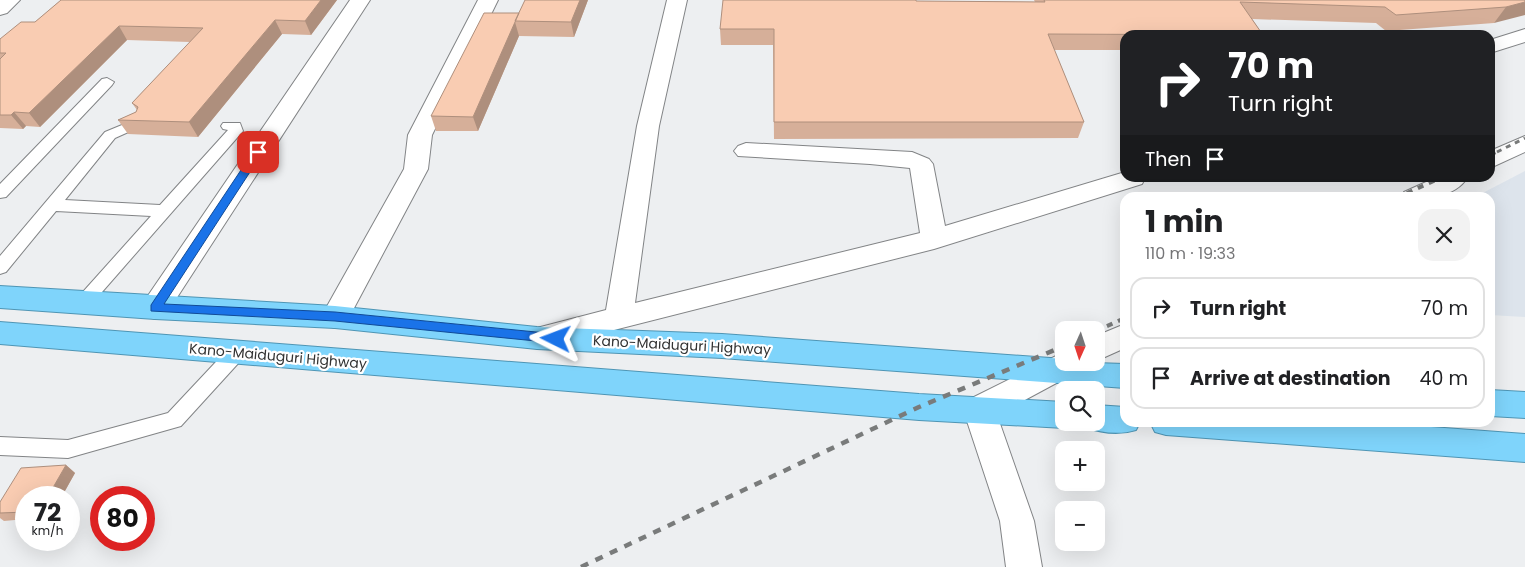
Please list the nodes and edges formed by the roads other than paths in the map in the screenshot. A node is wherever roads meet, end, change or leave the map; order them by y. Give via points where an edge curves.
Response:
1 (10, 0) edge
2 (360, 0) edge
3 (488, 0) edge
4 (677, 0) edge
5 (0, 9) edge
6 (1525, 34) edge
7 (1495, 45) edge
8 (107, 82) dead end
9 (139, 122) edge
10 (228, 126) dead end
11 (1525, 143) edge
12 (746, 151) dead end
13 (1495, 158) edge
14 (1121, 182) edge
15 (1447, 182) edge
16 (1426, 192) edge
17 (0, 193) edge
18 (53, 205) junction
19 (164, 211) junction
20 (934, 240) junction
21 (0, 268) edge
22 (0, 297) edge
23 (82, 303) junction
24 (155, 308) junction
25 (335, 317) junction
26 (619, 318) junction
27 (0, 333) edge
28 (1120, 337) edge
29 (538, 338) junction
30 (1105, 345) edge
31 (236, 353) junction
32 (1055, 366) edge
33 (1055, 369) edge
34 (1092, 371) edge
35 (1120, 375) edge
36 (1495, 403) edge
37 (1525, 405) edge
38 (979, 409) junction
39 (1055, 414) edge
40 (1105, 419) edge
41 (1120, 420) edge
42 (1235, 427) edge
43 (0, 446) edge
44 (1525, 448) edge
45 (1024, 567) edge

1 - 5 street
2 - 24 street
3 - 25 street via 420,135 416,169
4 - 26 street via 648,126
6 - 7 street
8 - 17 lane
9 - 18 lane via 110,135
10 - 19 lane via 235,126 236,131
11 - 13 street
12 - 20 street via 870,156 912,160 921,164
14 - 20 street
15 - 16 street
18 - 19 lane
18 - 21 lane
19 - 23 lane
20 - 26 street
22 - 23 highway, Kano-Maiduguri Highway
23 - 24 highway, Kano-Maiduguri Highway
24 - 25 highway, Kano-Maiduguri Highway
25 - 29 highway, Kano-Maiduguri Highway
26 - 29 street
27 - 31 highway, Kano-Maiduguri Highway
28 - 30 street
29 - 32 highway, Kano-Maiduguri Highway
31 - 38 highway, Kano-Maiduguri Highway
31 - 43 lane via 174,420 68,449
33 - 38 street
34 - 35 highway, Kano-Maiduguri Highway
36 - 37 highway
38 - 39 highway, Kano-Maiduguri Highway
38 - 45 street via 1017,521
40 - 41 highway
42 - 44 highway

